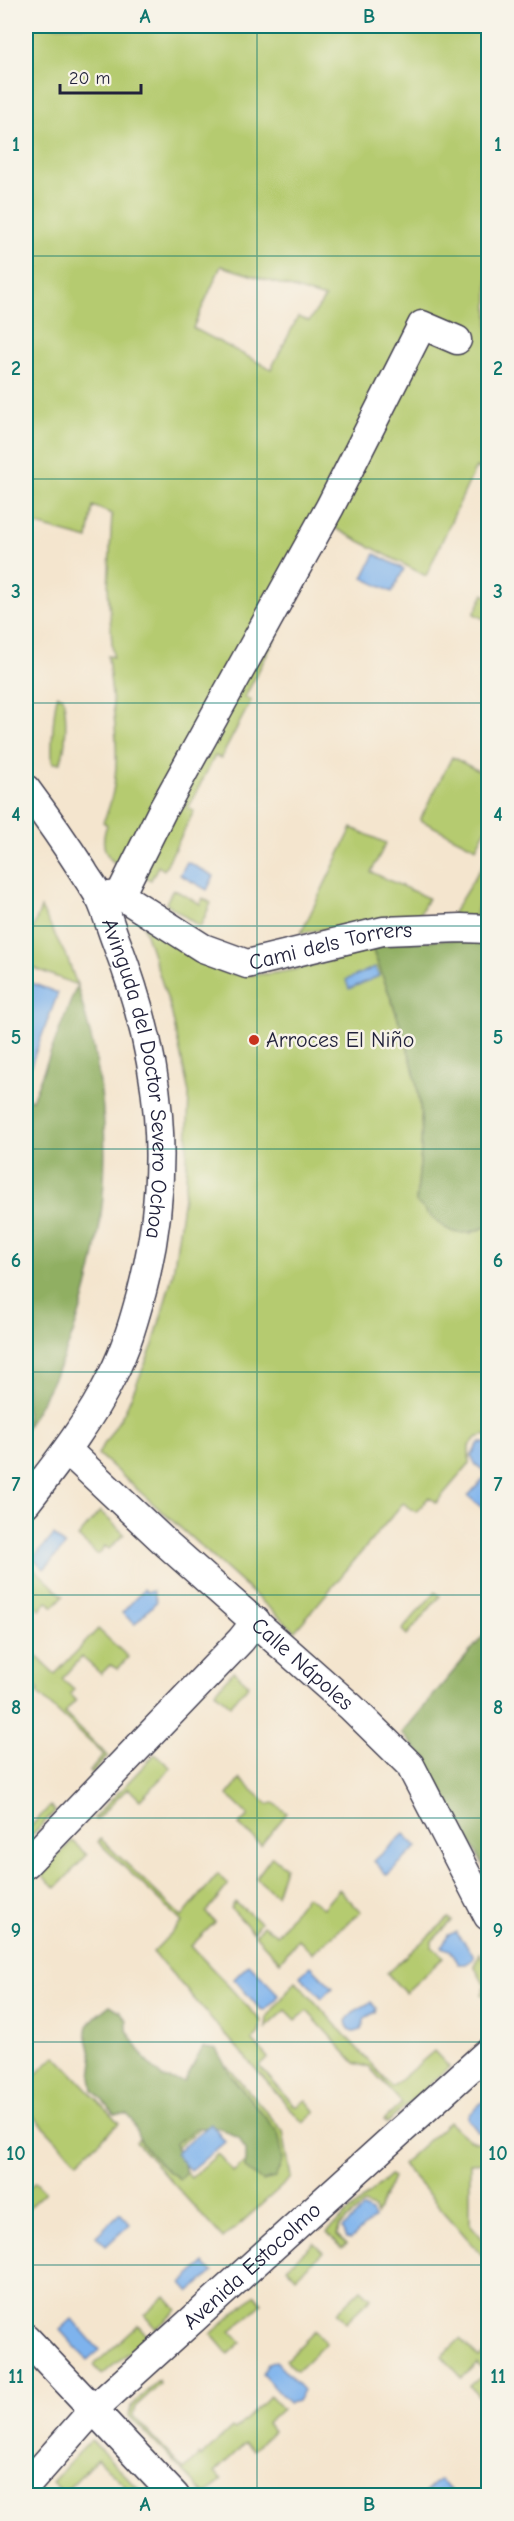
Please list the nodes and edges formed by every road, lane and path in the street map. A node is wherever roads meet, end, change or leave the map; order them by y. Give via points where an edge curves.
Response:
1 (457, 340) dead end
2 (26, 789) edge
3 (109, 896) junction
4 (489, 930) edge
5 (67, 1450) junction
6 (26, 1503) edge
7 (256, 1622) junction
8 (26, 1864) edge
9 (489, 1916) edge
10 (489, 2052) edge
11 (26, 2338) edge
12 (93, 2410) junction
13 (26, 2486) edge
14 (175, 2496) edge

1 - 3 street via 422,325 330,507 162,811
2 - 3 street, Avinguda del Doctor Severo Ochoa
3 - 4 street, Cami dels Torrers via 203,948 247,964 383,931
3 - 5 street, Avinguda del Doctor Severo Ochoa via 151,1056 159,1119 160,1182 153,1243 133,1325 113,1375
5 - 6 street, Avinguda del Doctor Severo Ochoa
5 - 7 street, Calle Nápoles
7 - 8 street
7 - 9 street, Calle Nápoles via 410,1765
10 - 12 street, Avenida Estocolmo
11 - 12 street
12 - 13 street, Avenida Estocolmo
12 - 14 street

